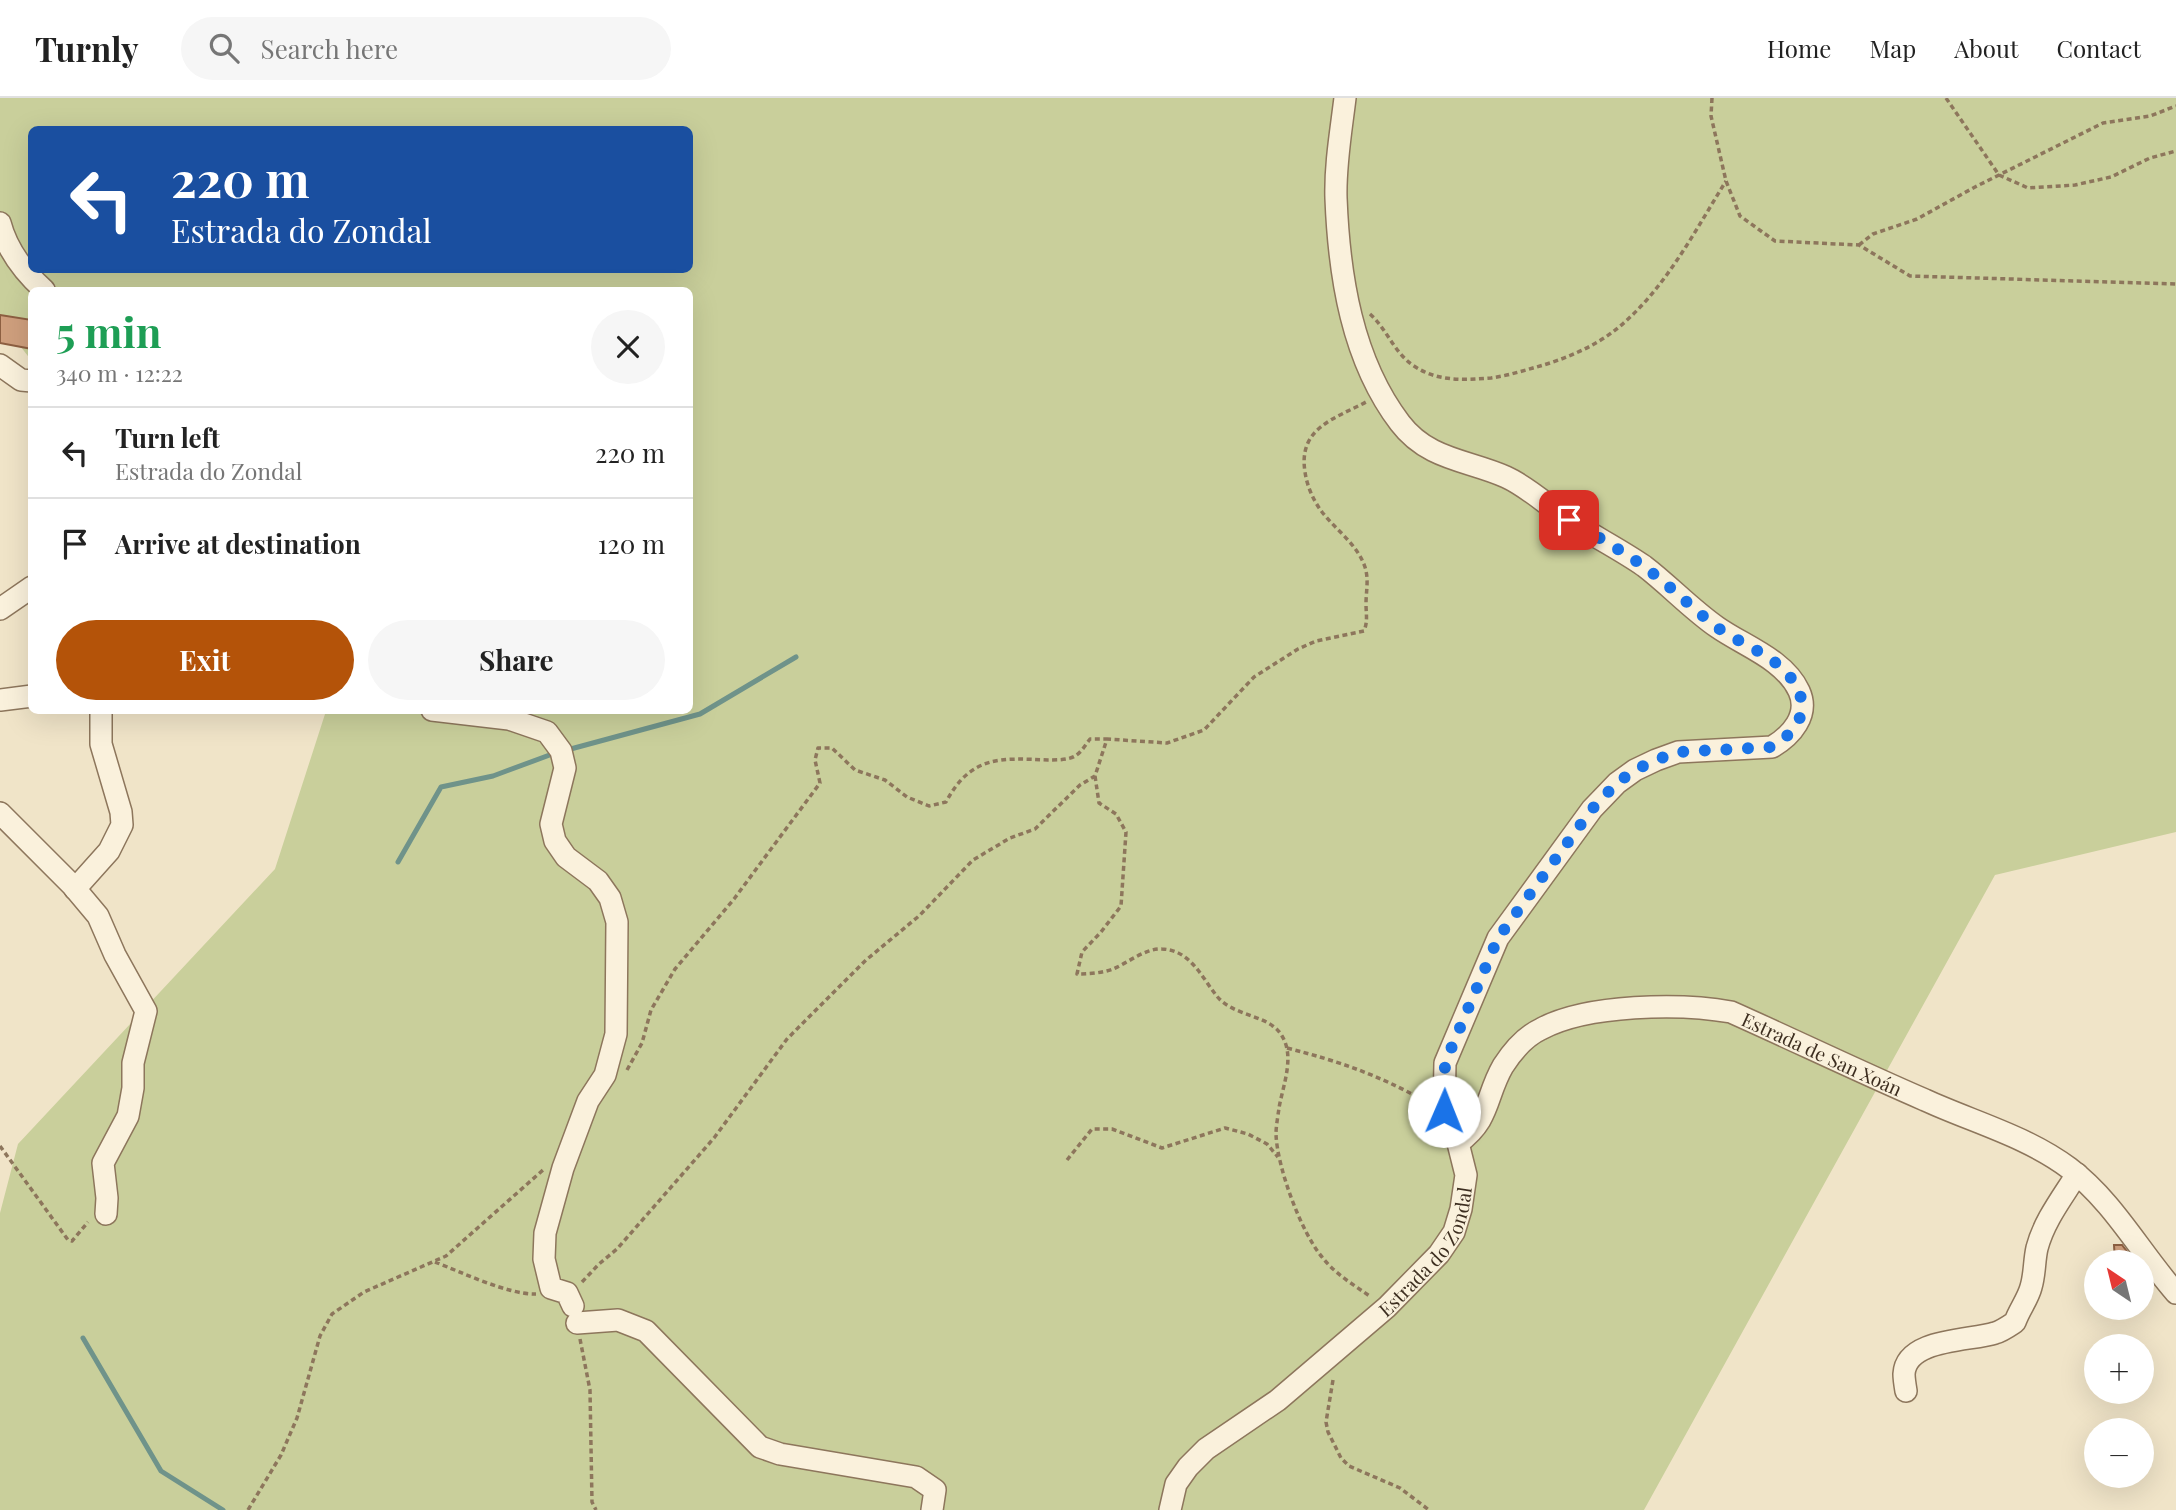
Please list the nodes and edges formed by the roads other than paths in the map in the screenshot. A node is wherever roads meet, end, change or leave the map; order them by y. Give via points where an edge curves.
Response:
1 (1345, 98) edge
2 (1, 228) edge
3 (41, 287) edge
4 (0, 365) edge
5 (28, 381) edge
6 (28, 590) edge
7 (0, 609) edge
8 (28, 696) edge
9 (0, 700) edge
10 (101, 714) edge
11 (466, 714) edge
12 (0, 813) edge
13 (75, 889) junction
14 (1458, 1143) junction
15 (2077, 1174) junction
16 (106, 1206) road end
17 (2176, 1293) edge
18 (1906, 1391) dead end
19 (932, 1510) edge
20 (1170, 1510) edge

1 - 14 street, Estrada do Zondal via 1336,197 1346,298 1361,352 1402,426 1446,458 1507,478 1643,566 1716,627 1790,676 1802,703 1794,729 1772,747 1678,752 1635,770 1592,809 1498,938 1445,1063 1444,1111
2 - 3 street via 12,254
4 - 5 street
6 - 7 street
8 - 9 street
10 - 13 street via 101,744 122,825 109,851
11 - 19 street via 532,725 547,732 561,751 565,768 551,824 555,841 565,857 598,881 610,898 617,922 616,1034 605,1075 576,1131 545,1233 544,1259 567,1302 646,1331 760,1447 916,1477 935,1490
12 - 13 street
13 - 16 street via 98,916 146,1011 133,1063 128,1116 103,1163
14 - 15 street, Estrada de San Xoán via 1474,1132 1517,1047 1540,1029 1592,1014 1704,1007 1731,1012 2010,1134
14 - 20 street, Estrada do Zondal via 1466,1175 1461,1209 1454,1232 1439,1254 1387,1307 1278,1400 1206,1449 1176,1484
15 - 17 street, Estrada de San Xoán via 2107,1204
15 - 18 street via 2042,1233 2031,1289 2015,1322 1996,1333 1920,1350 1906,1365

